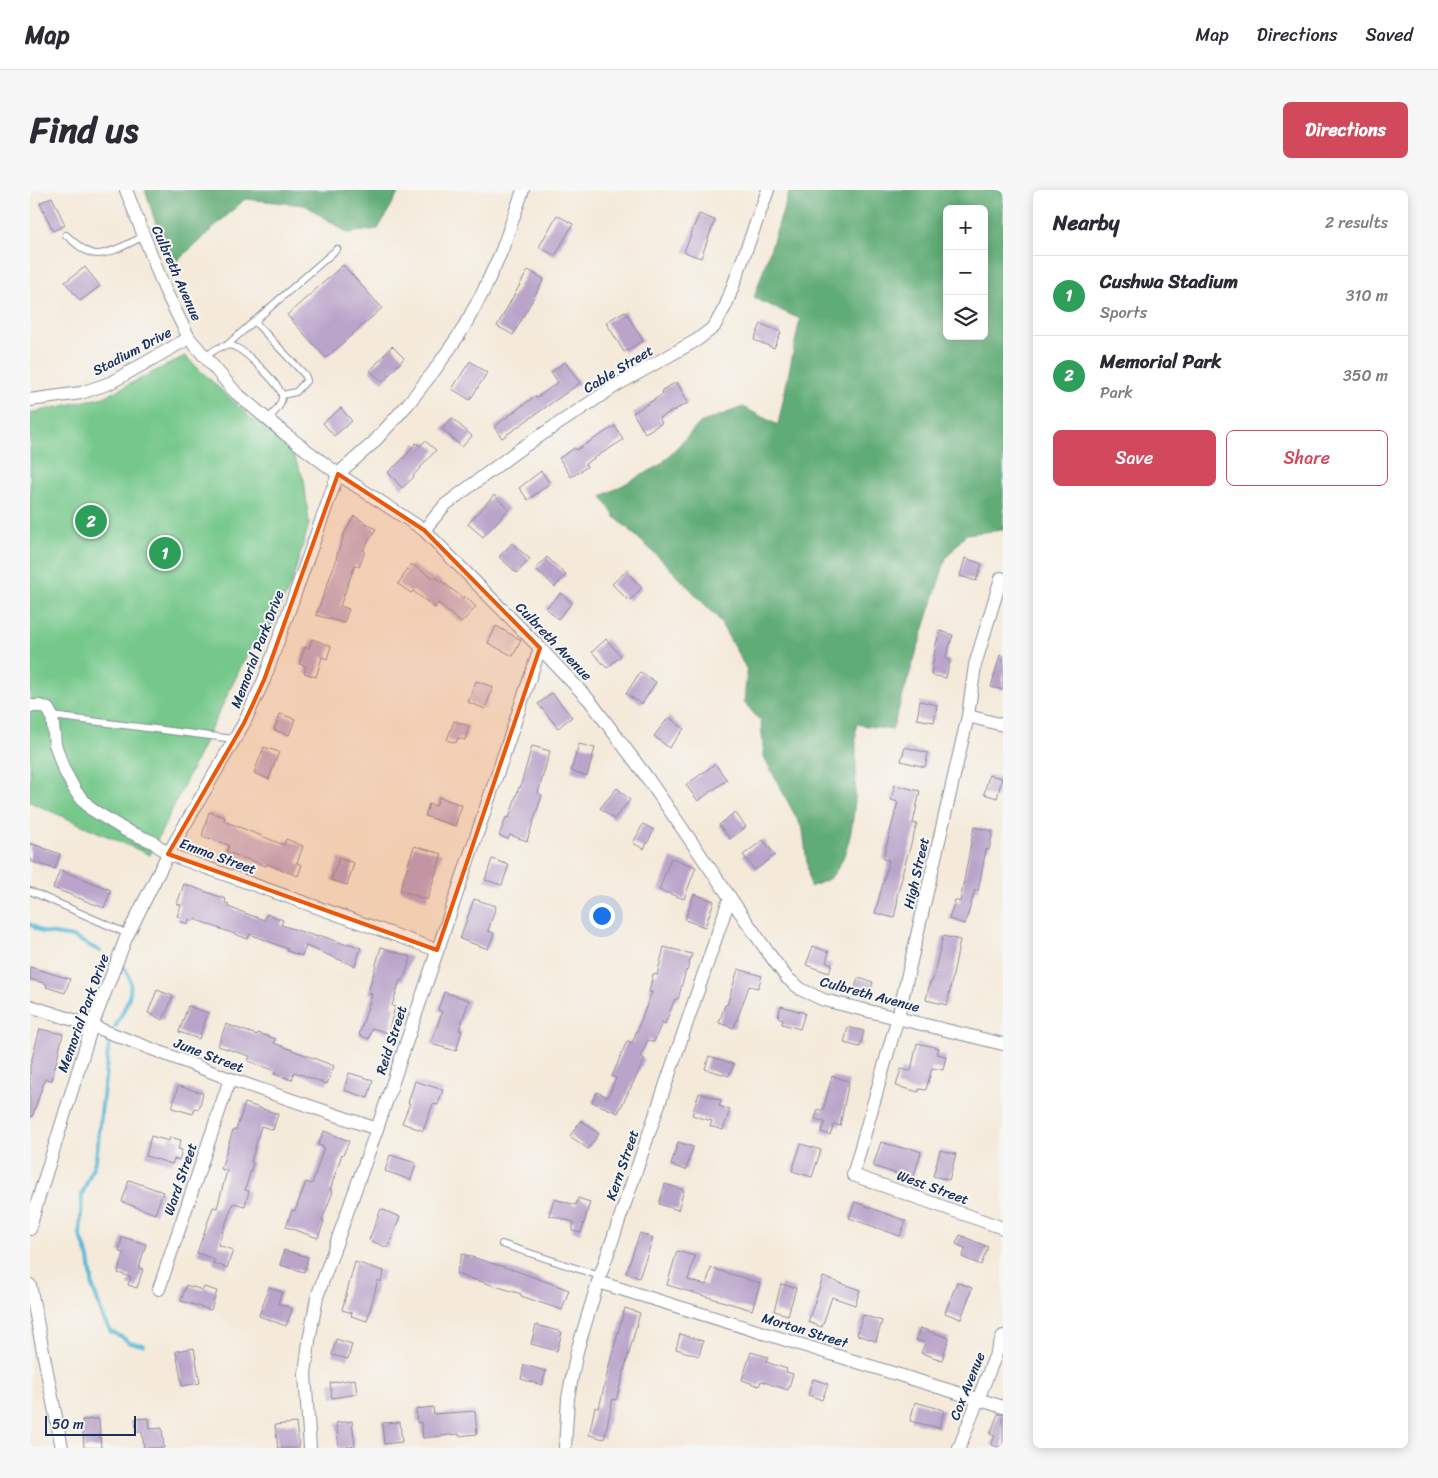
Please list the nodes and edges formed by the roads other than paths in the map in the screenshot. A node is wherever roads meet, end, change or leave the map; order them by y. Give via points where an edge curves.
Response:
1 (126, 190) edge
2 (523, 190) edge
3 (768, 190) edge
4 (66, 235) dead end
5 (144, 236) junction
6 (337, 249) dead end
7 (254, 321) junction
8 (189, 338) junction
9 (227, 345) junction
10 (206, 358) junction
11 (282, 395) junction
12 (30, 400) edge
13 (268, 420) junction
14 (338, 474) junction
15 (424, 530) junction
16 (1001, 578) dead end
17 (540, 648) junction
18 (30, 706) edge
19 (52, 716) junction
20 (968, 716) junction
21 (1003, 725) edge
22 (235, 739) junction
23 (168, 854) junction
24 (30, 891) edge
25 (730, 898) junction
26 (128, 934) junction
27 (437, 950) junction
28 (30, 1006) edge
29 (898, 1017) junction
30 (92, 1026) junction
31 (1003, 1044) edge
32 (230, 1079) junction
33 (377, 1129) junction
34 (854, 1175) joint
35 (1003, 1228) edge
36 (30, 1229) edge
37 (502, 1244) dead end
38 (599, 1279) junction
39 (30, 1285) edge
40 (158, 1289) dead end
41 (1003, 1336) edge
42 (978, 1398) junction
43 (1003, 1407) edge
44 (62, 1448) edge
45 (310, 1448) edge
46 (565, 1448) edge
47 (959, 1448) edge

1 - 5 street, Culbreth Avenue
2 - 14 street, Memorial Park Drive via 502,250 461,332 408,404
3 - 15 street, Cable Street via 726,305 714,327 617,385 517,451 445,505
4 - 5 lane via 95,254
5 - 8 street, Culbreth Avenue via 165,290
6 - 7 lane
7 - 9 lane
7 - 11 lane via 307,380 296,392
8 - 10 street, Culbreth Avenue
8 - 12 street, Stadium Drive via 110,383 81,393
9 - 10 lane
9 - 11 lane via 245,354
10 - 13 street, Culbreth Avenue via 236,393
11 - 13 lane via 281,402
13 - 14 street, Culbreth Avenue
14 - 15 street, Culbreth Avenue
14 - 22 street, Memorial Park Drive via 264,680
15 - 17 street, Culbreth Avenue
16 - 20 street, High Street via 975,664
17 - 25 street, Culbreth Avenue via 590,701
17 - 27 street, Reid Street
18 - 19 street via 48,709
19 - 22 lane
19 - 23 street, Emma Street via 55,744 76,792 91,809 125,830 153,842
20 - 21 street
20 - 29 street, High Street
22 - 23 street, Memorial Park Drive
23 - 26 street, Memorial Park Drive
23 - 27 street, Emma Street
24 - 26 lane
25 - 29 street, Culbreth Avenue via 787,978 802,990 824,1000
25 - 38 street, Kern Street
26 - 30 street, Memorial Park Drive
27 - 33 street, Reid Street
28 - 30 street, June Street
29 - 31 street, Culbreth Avenue
29 - 34 street, High Street
30 - 32 street, June Street
30 - 36 street, Memorial Park Drive
32 - 33 street, June Street
32 - 40 street, Ward Street
33 - 45 street, Reid Street via 317,1297 305,1374
34 - 35 street, West Street
37 - 38 lane
38 - 42 street, Morton Street
38 - 46 street, Kern Street via 568,1398
39 - 44 street
41 - 42 street, Cox Avenue
42 - 43 street, Morton Street
42 - 47 street, Cox Avenue

